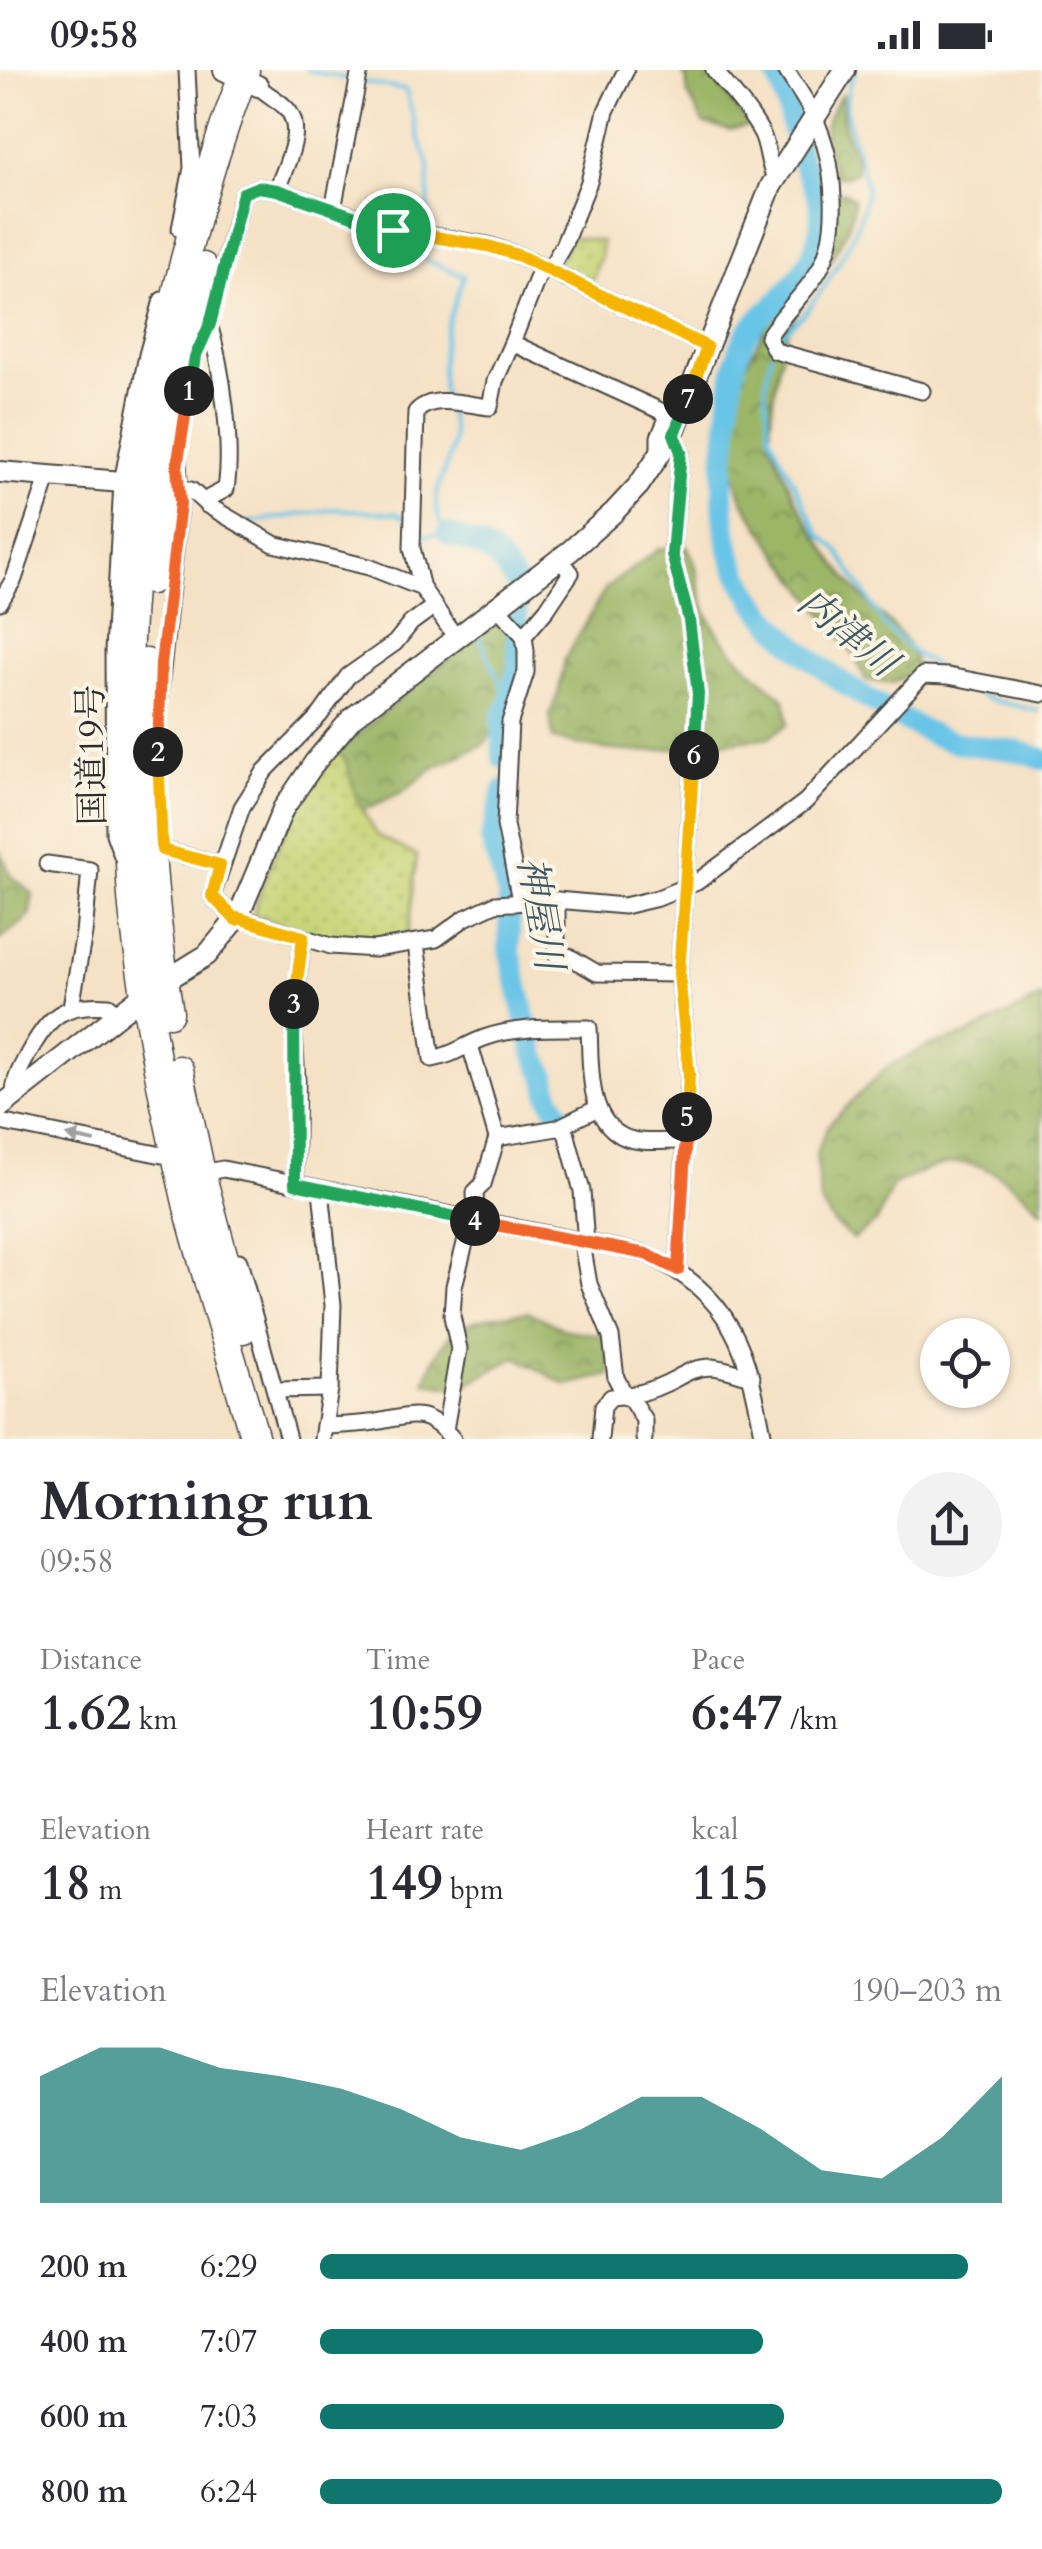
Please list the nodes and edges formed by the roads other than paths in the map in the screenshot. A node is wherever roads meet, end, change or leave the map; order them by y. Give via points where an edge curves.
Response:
1 (186, 70) edge
2 (360, 70) edge
3 (626, 70) edge
4 (714, 70) edge
5 (786, 70) edge
6 (845, 70) edge
7 (247, 75) edge
8 (814, 119) junction
9 (778, 176) junction
10 (277, 190) junction
11 (332, 209) junction
12 (545, 268) junction
13 (210, 324) junction
14 (512, 342) junction
15 (707, 347) junction
16 (692, 389) junction
17 (922, 391) dead end
18 (663, 412) junction
19 (674, 434) junction
20 (659, 454) junction
21 (0, 472) edge
22 (48, 478) junction
23 (127, 482) junction
24 (174, 486) junction
25 (208, 505) junction
26 (560, 559) junction
27 (422, 588) junction
28 (0, 602) edge
29 (433, 607) junction
30 (497, 607) junction
31 (519, 632) junction
32 (456, 638) junction
33 (153, 672) junction
34 (1042, 694) edge
35 (158, 843) junction
36 (47, 864) dead end
37 (220, 865) junction
38 (144, 885) junction
39 (684, 886) junction
40 (520, 900) junction
41 (557, 900) junction
42 (237, 919) junction
43 (303, 937) junction
44 (416, 944) junction
45 (679, 974) junction
46 (155, 986) junction
47 (71, 1008) junction
48 (117, 1016) junction
49 (470, 1045) junction
50 (7, 1103) edge
51 (598, 1108) junction
52 (0, 1122) edge
53 (564, 1125) junction
54 (497, 1138) junction
55 (685, 1141) junction
56 (168, 1151) junction
57 (208, 1172) junction
58 (295, 1184) junction
59 (322, 1190) junction
60 (473, 1220) junction
61 (584, 1243) junction
62 (678, 1270) junction
63 (752, 1376) junction
64 (330, 1389) junction
65 (274, 1390) junction
66 (628, 1396) junction
67 (323, 1432) edge
68 (450, 1437) edge
69 (256, 1439) edge
70 (275, 1439) edge
71 (288, 1439) edge
72 (600, 1439) edge
73 (644, 1439) edge
74 (764, 1439) edge

1 - 23 street via 188,197 147,355
2 - 11 street
3 - 12 street via 606,112 590,182 563,246
4 - 9 street via 753,119 770,171
5 - 8 street
6 - 8 street
7 - 10 street via 293,118 296,134
7 - 33 highway, 国道19号 via 166,456 153,557
7 - 38 highway, 国道19号 via 188,254 148,443 125,717
8 - 9 street
8 - 17 street via 835,216 831,242 817,274 768,337 775,351
9 - 15 street
10 - 11 street
10 - 13 street via 243,193
11 - 12 street via 393,230 488,246
12 - 14 street
12 - 15 street
13 - 24 street via 195,357
13 - 25 street via 229,466 226,489
14 - 18 street
14 - 27 street via 490,407 435,401 416,412 412,548
15 - 16 street
16 - 18 street
16 - 19 street
18 - 20 street
19 - 20 street
19 - 39 street via 681,452 672,554 698,694
20 - 26 street via 614,512
21 - 22 street
22 - 23 street
22 - 28 street via 14,580
23 - 38 street via 113,652 114,834
24 - 25 street
24 - 33 street via 180,503
25 - 27 street via 274,544
26 - 30 street
26 - 31 street via 571,573 547,609
27 - 29 street
29 - 32 street
29 - 37 street via 348,676 265,770
30 - 31 street
30 - 32 street
31 - 40 street via 526,672 510,722 505,825
32 - 42 street via 352,718 314,762 282,808
33 - 35 highway, 国道19号 via 145,735
34 - 39 street via 923,675 805,802
35 - 37 street
35 - 38 highway, 国道19号
36 - 47 street via 90,870
37 - 42 street via 212,896
38 - 46 highway, 国道19号
39 - 41 street via 624,906
39 - 45 street
40 - 41 street
40 - 44 street via 495,904
41 - 45 street via 557,956 597,972
42 - 43 street
42 - 46 street via 207,954
43 - 44 street via 374,949
43 - 58 street via 293,1015
44 - 49 street via 432,1059
45 - 55 street via 689,1074
46 - 48 street
46 - 56 highway, 国道19号
46 - 57 highway, 国道19号
47 - 48 street via 109,1006
47 - 50 street via 46,1022
48 - 50 street
49 - 51 street via 524,1029 589,1028
49 - 54 street
51 - 53 street
51 - 55 street via 620,1136
56 -> 52 street
53 - 54 street
53 - 61 street via 582,1191
54 - 60 street via 475,1192
55 - 62 street
56 - 69 highway, 国道19号
57 - 58 street via 223,1169
57 - 65 street
57 - 70 highway, 国道19号
58 - 59 street
59 - 60 street
59 - 64 street via 333,1305
60 - 61 street
60 - 68 street via 454,1286 459,1350
61 - 62 street via 646,1254
61 - 66 street via 616,1378
62 - 63 street via 727,1320
63 - 66 street via 703,1368
63 - 74 street
64 - 65 street
64 - 67 street
65 - 71 street
66 - 72 street via 605,1402
66 - 73 street via 644,1420
67 - 68 street via 405,1415 424,1416

